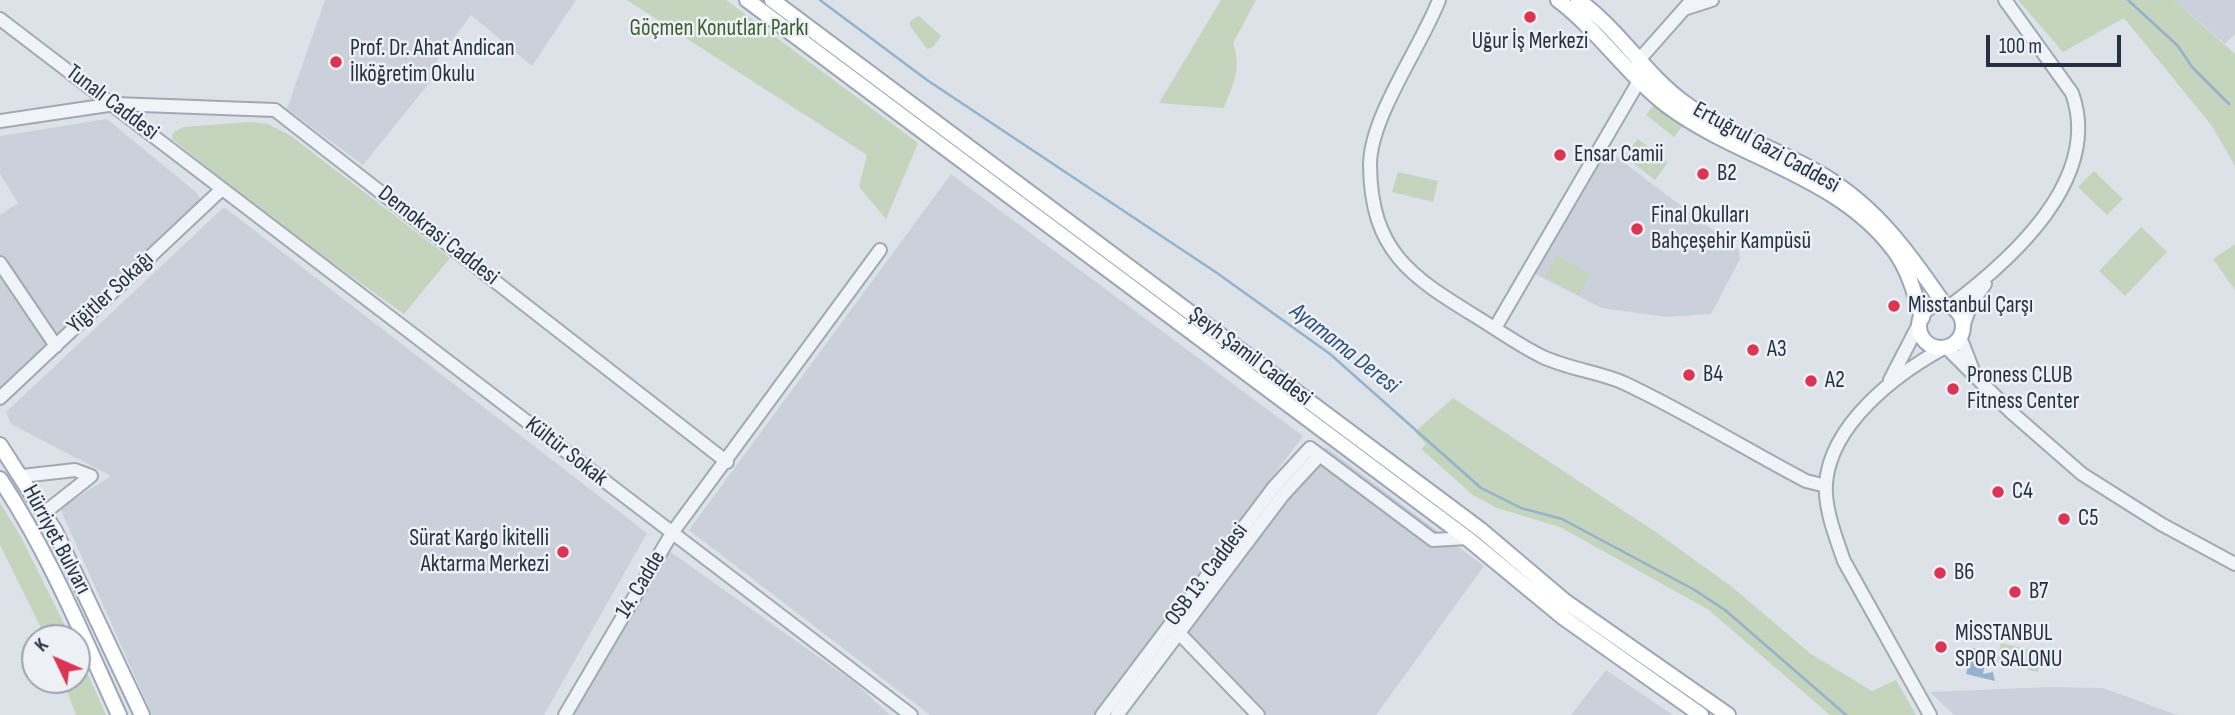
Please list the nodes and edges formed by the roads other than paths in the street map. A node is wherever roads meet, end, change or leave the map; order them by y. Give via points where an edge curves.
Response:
1 (747, 0) edge
2 (772, 0) edge
3 (1439, 0) edge
4 (1558, 0) edge
5 (1578, 0) edge
6 (1712, 0) edge
7 (2005, 0) edge
8 (1690, 4) edge
9 (0, 19) edge
10 (1638, 61) junction
11 (1639, 81) junction
12 (114, 104) junction
13 (0, 121) edge
14 (222, 189) junction
15 (880, 250) dead end
16 (0, 263) edge
17 (1994, 272) junction
18 (1947, 305) junction
19 (1920, 321) junction
20 (1495, 328) junction
21 (1961, 332) junction
22 (56, 346) junction
23 (1945, 348) junction
24 (1974, 373) junction
25 (1886, 386) junction
26 (0, 398) edge
27 (0, 445) edge
28 (1319, 456) junction
29 (727, 462) junction
30 (22, 476) junction
31 (0, 479) edge
32 (1826, 486) junction
33 (44, 513) junction
34 (672, 534) junction
35 (1468, 538) junction
36 (2235, 565) edge
37 (1172, 623) junction
38 (1178, 635) junction
39 (119, 715) edge
40 (142, 715) edge
41 (565, 715) edge
42 (911, 715) edge
43 (1102, 715) edge
44 (1117, 715) edge
45 (1258, 715) edge
46 (1701, 715) edge
47 (1728, 715) edge
48 (1930, 715) edge

1 - 35 main road, Şeyh Şamil Caddesi
2 - 47 main road, Şeyh Şamil Caddesi via 1481,530 1566,602
3 - 20 street via 1376,137 1370,164 1373,190 1379,218 1402,266
4 - 11 main road, Ertuğrul Gazi Caddesi
5 - 10 main road, Ertuğrul Gazi Caddesi
6 - 8 street
7 - 17 street via 2060,72 2072,93 2079,122 2074,156 2058,192 2036,228
8 - 10 street
9 - 12 street, Tunalı Caddesi
10 - 11 street
10 - 18 main road, Ertuğrul Gazi Caddesi via 1703,116 1817,173 1853,197 1893,233
11 - 19 main road, Ertuğrul Gazi Caddesi via 1694,125 1817,186 1859,216 1894,249 1906,270
11 - 20 street
12 - 13 street, Demokrasi Caddesi
12 - 14 street, Tunalı Caddesi
12 - 29 street, Demokrasi Caddesi via 275,110
14 - 22 street, Yiğitler Sokağı
14 - 34 street, Kültür Sokak
15 - 29 street, 14. Cadde
16 - 22 street
17 - 18 street
17 - 21 street via 1971,304
18 - 19 main road via 1932,306
18 - 21 main road via 1959,313
19 - 23 main road via 1924,340 1935,348
19 - 25 street
20 - 32 street via 1543,357 1629,386 1806,481
21 - 23 main road
21 - 24 street
22 - 26 street, Yiğitler Sokağı
23 - 24 street
23 - 25 street
24 - 36 street via 2082,474
25 - 32 street via 1842,441
27 - 30 main road, Hürriyet Bulvarı
28 - 35 street via 1433,540
28 - 37 street, OSB 13. Caddesi via 1310,448 1274,487
28 - 38 street, OSB 13. Caddesi via 1283,495
29 - 34 street, 14. Cadde
30 - 33 main road, Hürriyet Bulvarı
30 - 33 street via 75,470 91,476
31 - 39 main road, Hürriyet Bulvarı via 30,524
32 - 48 street via 1844,561
33 - 40 main road, Hürriyet Bulvarı
34 - 41 street, 14. Cadde
34 - 42 street, Kültür Sokak
35 - 46 main road, Şeyh Şamil Caddesi via 1564,618
37 - 38 street
37 - 43 street, OSB 13. Caddesi
38 - 44 street, OSB 13. Caddesi
38 - 45 street

